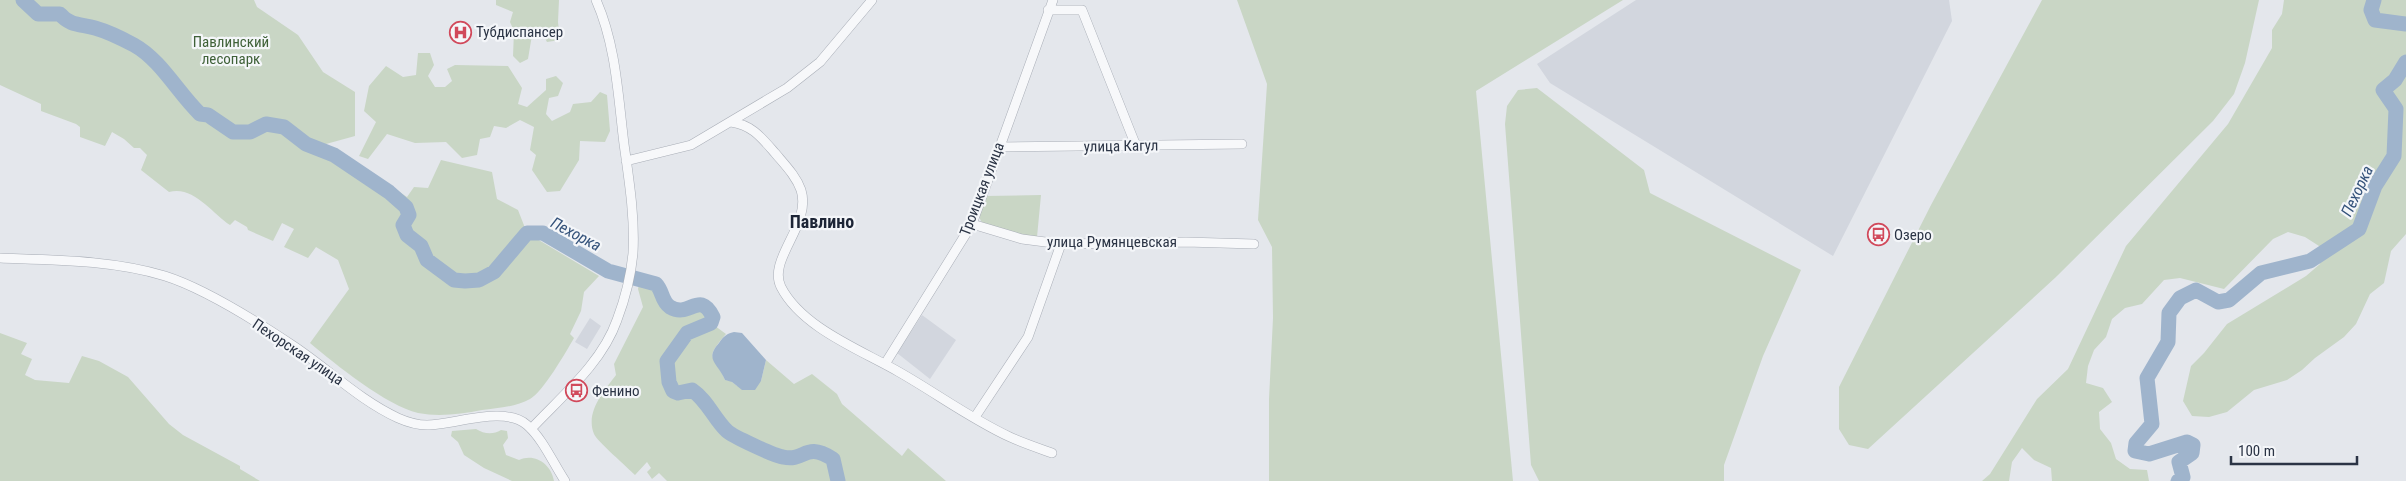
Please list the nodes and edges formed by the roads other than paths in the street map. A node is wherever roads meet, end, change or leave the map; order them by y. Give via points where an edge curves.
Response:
1 (596, 0) edge
2 (872, 0) edge
3 (1053, 0) edge
4 (1048, 10) junction
5 (730, 122) junction
6 (1242, 144) dead end
7 (1136, 146) junction
8 (999, 147) junction
9 (626, 161) junction
10 (972, 224) junction
11 (1060, 244) junction
12 (1254, 244) dead end
13 (0, 258) edge
14 (885, 364) junction
15 (975, 417) junction
16 (531, 429) junction
17 (1052, 453) dead end
18 (565, 481) edge

1 - 9 street via 613,54
2 - 5 street via 815,67
3 - 4 street, Троицкая улица
4 - 7 street via 1082,10
4 - 8 street, Троицкая улица
5 - 9 street via 691,146
5 - 14 street via 745,124 764,140 791,172 801,191 802,219 778,271 782,289 808,318
6 - 7 street, улица Кагул
7 - 8 street, улица Кагул
8 - 10 street, Троицкая улица
9 - 16 street via 634,233 626,291 617,321 606,344 588,368
10 - 11 street, улица Румянцевская via 1022,239
10 - 14 street, Троицкая улица
11 - 12 street, улица Румянцевская
11 - 15 street via 1028,337
13 - 16 street, Пехорская улица via 88,263 167,277 277,335 367,400 400,419 429,425 504,416 519,420
14 - 15 street
15 - 17 street via 1009,437
16 - 18 street, Пехорская улица

